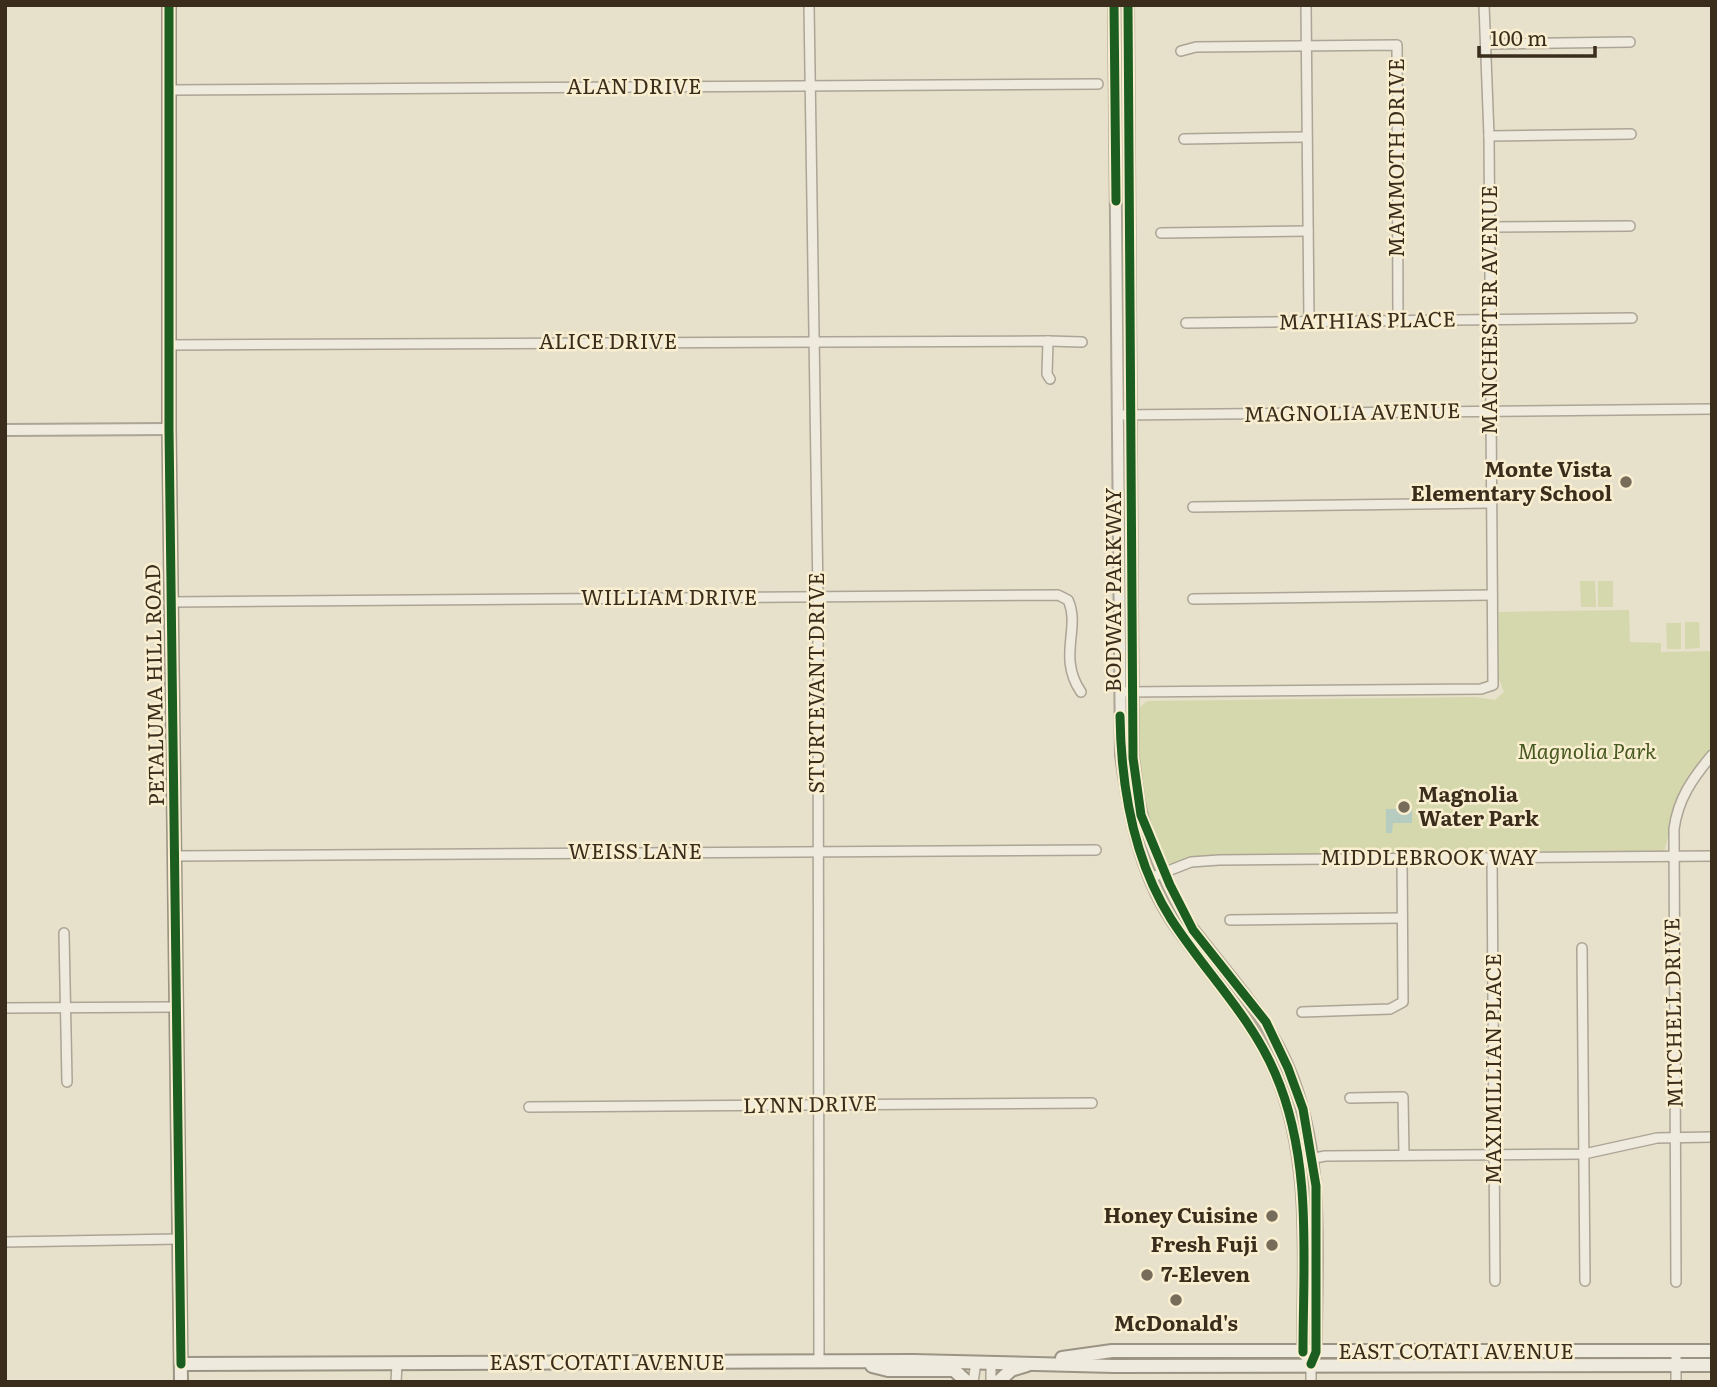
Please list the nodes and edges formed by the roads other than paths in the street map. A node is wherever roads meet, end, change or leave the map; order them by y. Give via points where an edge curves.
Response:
1 (169, 5) edge
2 (809, 5) edge
3 (1114, 5) edge
4 (1128, 5) edge
5 (1306, 5) edge
6 (1484, 5) edge
7 (1630, 42) dead end
8 (1486, 44) junction
9 (1306, 46) junction
10 (1181, 51) dead end
11 (1098, 83) dead end
12 (812, 86) junction
13 (170, 90) junction
14 (1631, 134) dead end
15 (1489, 136) junction
16 (1307, 137) junction
17 (1184, 139) dead end
18 (1630, 226) dead end
19 (1490, 228) junction
20 (1308, 231) junction
21 (1161, 233) dead end
22 (1632, 318) dead end
23 (1489, 319) junction
24 (1398, 320) junction
25 (1309, 322) junction
26 (1186, 323) dead end
27 (812, 340) junction
28 (1048, 341) junction
29 (1082, 342) dead end
30 (169, 345) junction
31 (1050, 379) dead end
32 (1712, 409) edge
33 (1490, 411) junction
34 (1118, 415) junction
35 (1130, 415) junction
36 (169, 429) junction
37 (5, 430) edge
38 (1491, 503) junction
39 (1193, 506) dead end
40 (1492, 594) junction
41 (818, 597) junction
42 (1193, 599) dead end
43 (172, 602) junction
44 (1081, 692) dead end
45 (1126, 692) junction
46 (1712, 755) edge
47 (1096, 850) dead end
48 (816, 851) junction
49 (175, 856) junction
50 (1712, 856) edge
51 (1673, 857) junction
52 (1402, 858) junction
53 (1492, 858) junction
54 (1164, 871) junction
55 (1150, 878) junction
56 (1402, 918) junction
57 (1230, 920) dead end
58 (64, 933) dead end
59 (1582, 948) dead end
60 (65, 1007) junction
61 (176, 1007) junction
62 (5, 1008) edge
63 (1302, 1012) dead end
64 (67, 1082) dead end
65 (1350, 1098) dead end
66 (1091, 1103) dead end
67 (819, 1105) junction
68 (529, 1107) dead end
69 (1676, 1137) junction
70 (1712, 1137) edge
71 (1494, 1154) junction
72 (1584, 1154) junction
73 (1404, 1155) junction
74 (1313, 1157) junction
75 (1300, 1161) junction
76 (179, 1240) junction
77 (5, 1242) edge
78 (1495, 1281) dead end
79 (1585, 1281) dead end
80 (1676, 1282) dead end
81 (1676, 1351) junction
82 (1712, 1351) edge
83 (1310, 1356) junction
84 (819, 1361) junction
85 (855, 1361) junction
86 (976, 1362) junction
87 (990, 1362) junction
88 (1032, 1363) junction
89 (181, 1364) junction
90 (397, 1364) junction
91 (1676, 1365) junction
92 (1712, 1365) edge
93 (181, 1382) edge
94 (396, 1382) edge
95 (967, 1382) edge
96 (973, 1382) edge
97 (991, 1382) edge
98 (998, 1382) edge
99 (1311, 1382) edge
100 (1676, 1382) edge

1 - 13 main road, PETALUMA HILL ROAD
2 - 12 street, STURTEVANT DRIVE
3 - 34 street, BODWAY PARKWAY
4 - 35 street, BODWAY PARKWAY
5 - 9 street
6 - 8 street, MANCHESTER AVENUE
7 - 8 street
8 - 15 street, MANCHESTER AVENUE
9 - 10 street
9 - 16 street
9 - 24 street, MAMMOTH DRIVE via 1397,45
11 - 12 street, ALAN DRIVE
12 - 13 street, ALAN DRIVE
12 - 27 street, STURTEVANT DRIVE
13 - 30 main road, PETALUMA HILL ROAD
14 - 15 street
15 - 19 street, MANCHESTER AVENUE
16 - 17 street
16 - 20 street
18 - 19 street
19 - 23 street, MANCHESTER AVENUE
20 - 21 street
20 - 25 street
22 - 23 street, MATHIAS PLACE
23 - 24 street, MATHIAS PLACE
23 - 33 street, MANCHESTER AVENUE
24 - 25 street, MATHIAS PLACE
25 - 26 street, MATHIAS PLACE
27 - 28 street, ALICE DRIVE
27 - 30 street, ALICE DRIVE
27 - 41 street, STURTEVANT DRIVE
28 - 29 street, ALICE DRIVE
28 - 31 street via 1046,374
30 - 36 main road, PETALUMA HILL ROAD
32 - 33 street, MAGNOLIA AVENUE
33 - 35 street, MAGNOLIA AVENUE
33 - 38 street, MANCHESTER AVENUE
34 - 35 street, MAGNOLIA AVENUE
34 - 45 street, BODWAY PARKWAY
35 - 45 street, BODWAY PARKWAY
36 - 37 street
36 - 43 main road, PETALUMA HILL ROAD
38 - 39 street
38 - 40 street, MANCHESTER AVENUE
40 - 42 street
40 - 45 street, MANCHESTER AVENUE via 1494,680 1488,689
41 - 43 street, WILLIAM DRIVE
41 - 44 street, WILLIAM DRIVE via 1058,595 1072,607 1071,677
41 - 48 street, STURTEVANT DRIVE
43 - 49 main road, PETALUMA HILL ROAD
45 - 54 street, BODWAY PARKWAY via 1142,816
45 - 55 street, BODWAY PARKWAY via 1121,755 1130,818
46 - 51 street, MITCHELL DRIVE via 1677,808
47 - 48 street, WEISS LANE
48 - 49 street, WEISS LANE
48 - 67 street, STURTEVANT DRIVE
49 - 61 main road, PETALUMA HILL ROAD
50 - 51 street, MIDDLEBROOK WAY
51 - 53 street, MIDDLEBROOK WAY
51 - 69 street, MITCHELL DRIVE
52 - 53 street, MIDDLEBROOK WAY
52 - 54 street, MIDDLEBROOK WAY via 1219,860 1191,862
52 - 56 street
53 - 71 street, MAXIMILLIAN PLACE
54 - 55 street, MIDDLEBROOK WAY
54 - 74 street, BODWAY PARKWAY via 1193,930 1266,1022 1303,1109
55 - 75 street, BODWAY PARKWAY via 1171,919 1239,1008 1261,1045 1288,1107
56 - 57 street
56 - 63 street via 1403,1002 1390,1009
58 - 60 street
59 - 72 street
60 - 61 street
60 - 62 street
60 - 64 street
61 - 76 main road, PETALUMA HILL ROAD
65 - 73 street via 1403,1097
66 - 67 street, LYNN DRIVE
67 - 68 street, LYNN DRIVE
67 - 84 street, STURTEVANT DRIVE
69 - 70 street
69 - 72 street via 1628,1142
69 - 80 street, MITCHELL DRIVE
71 - 72 street
71 - 73 street
71 - 78 street, MAXIMILLIAN PLACE
72 - 79 street
73 - 74 street
74 - 75 street
74 - 83 street, BODWAY PARKWAY
75 - 83 street, BODWAY PARKWAY
76 - 77 street
76 - 89 main road, PETALUMA HILL ROAD
81 - 82 main road, EAST COTATI AVENUE
81 - 83 main road, EAST COTATI AVENUE
81 - 91 street
83 - 88 main road, EAST COTATI AVENUE via 1115,1366
83 - 91 main road, EAST COTATI AVENUE
83 - 99 street
84 - 85 main road, EAST COTATI AVENUE
84 - 90 main road, EAST COTATI AVENUE
85 - 86 main road, EAST COTATI AVENUE
85 - 95 main road via 888,1370 954,1370
86 - 87 main road, EAST COTATI AVENUE
86 - 96 street
87 - 88 main road, EAST COTATI AVENUE
87 - 97 street
88 - 98 main road via 1012,1370
89 - 90 main road, EAST COTATI AVENUE
89 - 93 main road, PETALUMA HILL ROAD
90 - 94 street
91 - 92 main road, EAST COTATI AVENUE
91 - 100 street

